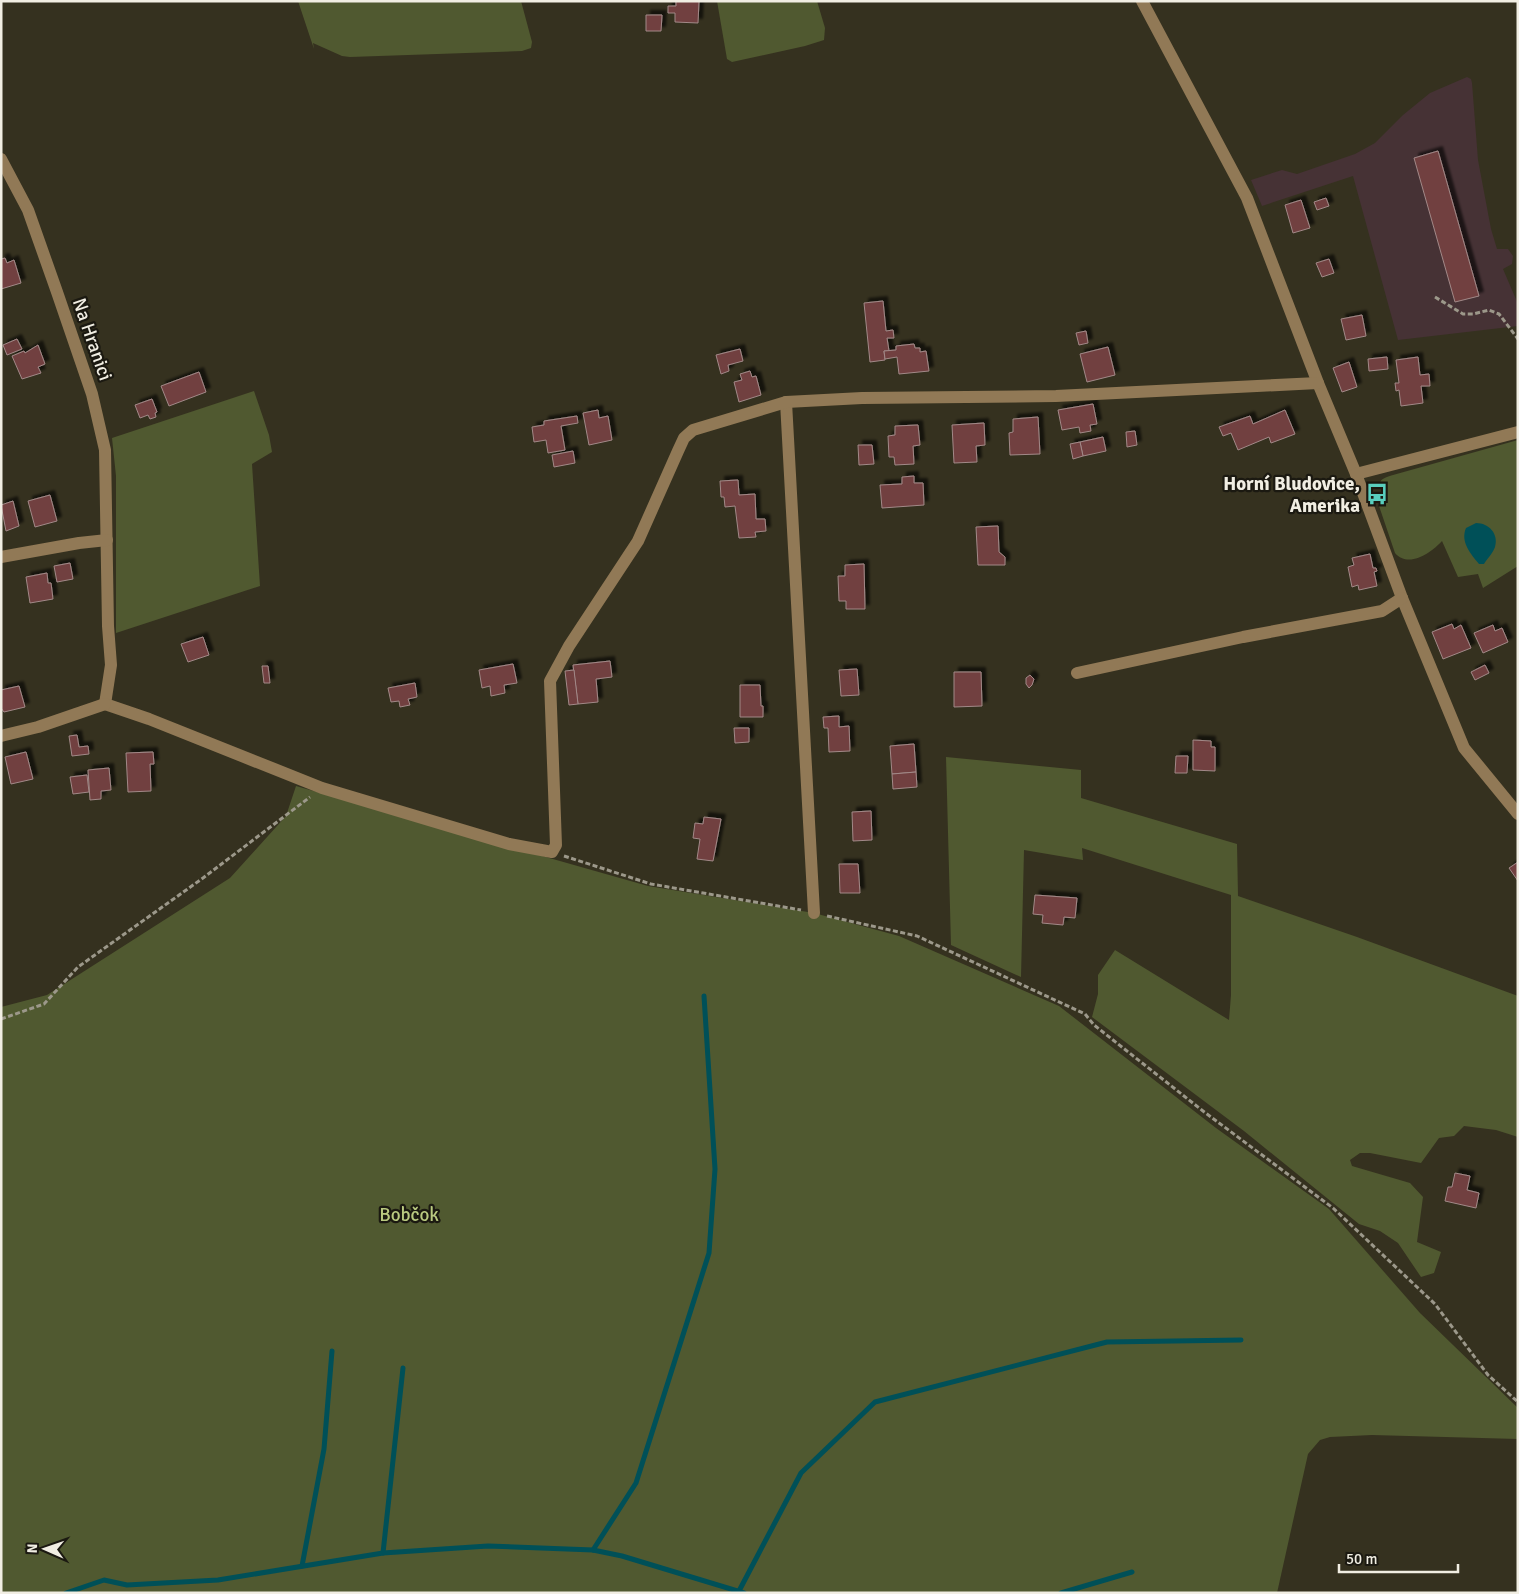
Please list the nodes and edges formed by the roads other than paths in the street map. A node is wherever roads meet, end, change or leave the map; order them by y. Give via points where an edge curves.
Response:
1 (1142, 1) edge
2 (1, 159) edge
3 (1318, 383) junction
4 (786, 402) junction
5 (1518, 432) edge
6 (1356, 474) junction
7 (107, 540) junction
8 (1, 557) edge
9 (1402, 598) junction
10 (1077, 673) dead end
11 (105, 704) junction
12 (1, 736) edge
13 (1518, 814) edge
14 (814, 913) road end

1 - 3 street via 1246,198
2 - 7 street, Na Hranici via 28,210 92,394 105,450
3 - 4 street via 1056,396
3 - 6 street
4 - 11 street via 693,430 684,438 638,542 569,646 550,681 556,845 552,852 509,844 322,788
4 - 14 street
5 - 6 street
6 - 9 street
7 - 8 street
7 - 11 street, Na Hranici via 111,665
9 - 10 street via 1382,611
9 - 13 street via 1464,748
11 - 12 street

